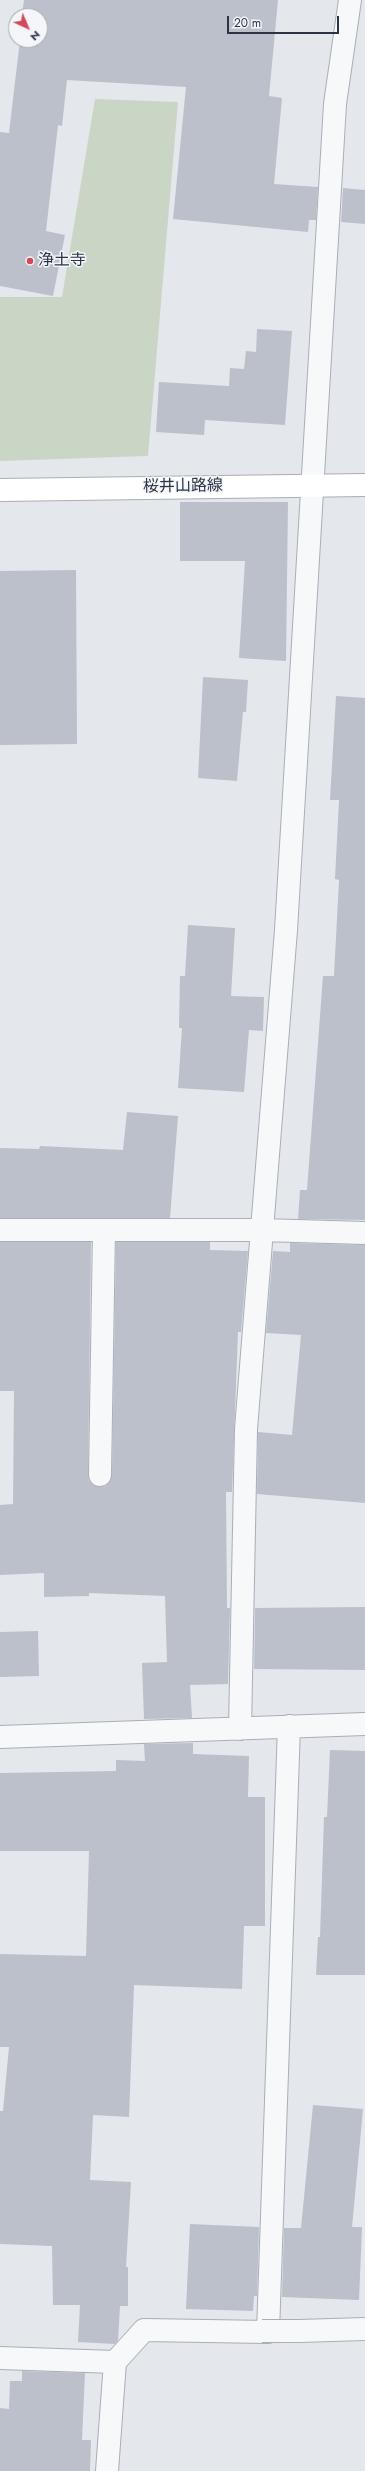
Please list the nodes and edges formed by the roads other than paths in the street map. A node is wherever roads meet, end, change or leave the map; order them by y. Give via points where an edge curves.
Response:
1 (350, 0) edge
2 (365, 485) edge
3 (312, 486) junction
4 (0, 490) edge
5 (0, 1230) edge
6 (104, 1230) junction
7 (262, 1230) junction
8 (365, 1233) edge
9 (100, 1475) dead end
10 (365, 1724) edge
11 (290, 1726) junction
12 (240, 1728) junction
13 (0, 1737) edge
14 (365, 2329) edge
15 (260, 2331) junction
16 (0, 2358) edge
17 (115, 2362) junction
18 (107, 2471) edge

1 - 3 street via 335,104
2 - 3 main road, 桜井山路線
3 - 4 main road, 桜井山路線
3 - 7 street via 286,930
5 - 6 street
6 - 7 street
6 - 9 street
7 - 8 street
7 - 12 street via 246,1429
10 - 11 street
11 - 12 street
11 - 15 street via 268,2332
12 - 13 street
14 - 15 street, bridge
15 - 17 street via 144,2330
16 - 17 street
17 - 18 street

